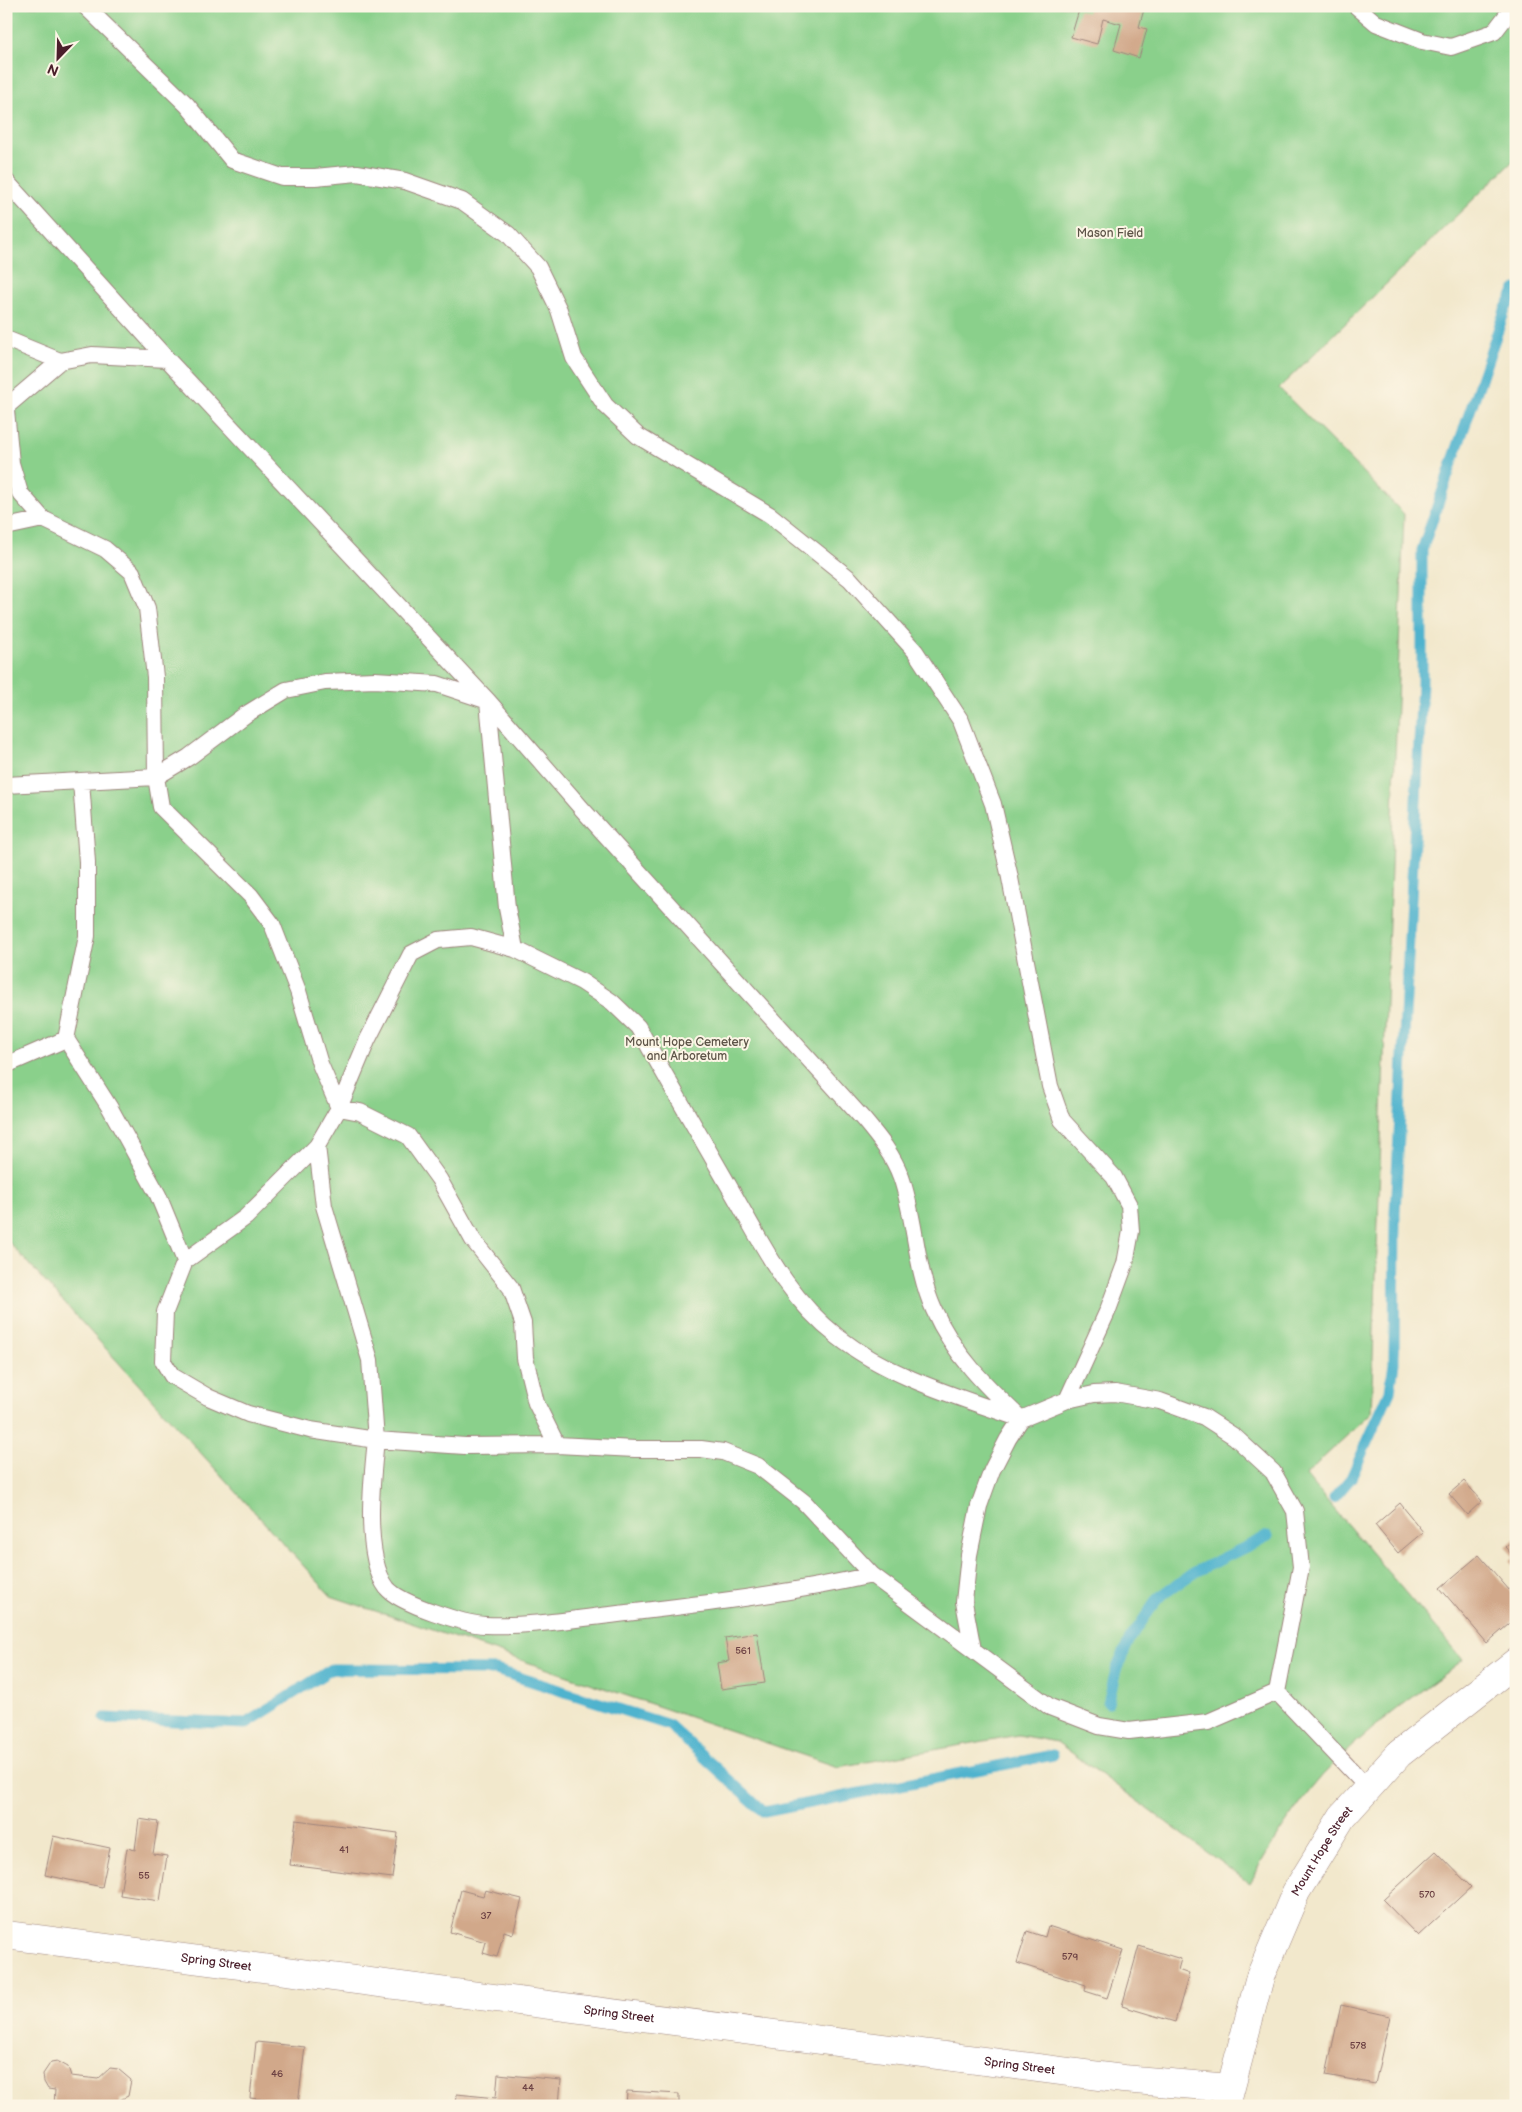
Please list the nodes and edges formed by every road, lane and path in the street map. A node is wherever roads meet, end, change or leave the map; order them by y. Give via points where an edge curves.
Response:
1 (85, 6) edge
2 (1356, 6) edge
3 (1514, 6) edge
4 (6, 180) edge
5 (6, 339) edge
6 (167, 358) junction
7 (60, 361) junction
8 (6, 409) edge
9 (44, 519) junction
10 (6, 526) edge
11 (488, 701) junction
12 (156, 777) junction
13 (81, 781) junction
14 (6, 785) edge
15 (516, 949) junction
16 (66, 1039) junction
17 (6, 1065) edge
18 (339, 1108) junction
19 (317, 1146) junction
20 (185, 1261) junction
21 (1067, 1400) junction
22 (1021, 1419) junction
23 (376, 1440) junction
24 (557, 1445) junction
25 (872, 1576) junction
26 (974, 1650) junction
27 (1516, 1662) edge
28 (1278, 1692) junction
29 (1368, 1788) junction
30 (6, 1935) edge
31 (1228, 2097) edge

1 - 21 lane via 187,105 232,160 282,178 357,173 405,181 462,201 508,234 538,267 559,310 574,358 605,406 638,436 770,515 850,580 915,651 961,721 993,804 1050,1086 1062,1120 1114,1177 1129,1206 1131,1231 1125,1264
2 - 3 lane via 1376,23 1422,41 1451,47 1494,32
4 - 6 lane
5 - 7 lane
6 - 7 lane via 92,355
6 - 11 lane
7 - 8 lane
8 - 9 lane via 11,463 20,493
9 - 10 lane
9 - 12 lane via 104,549 132,572 147,608 155,677
11 - 12 lane via 437,684 384,681 325,682 286,690
11 - 15 lane via 505,889
11 - 22 lane via 887,1148 901,1178 933,1309 951,1344 973,1373
12 - 13 lane
12 - 18 lane via 161,807 251,896 272,924 298,991 320,1064
13 - 14 lane
13 - 16 lane via 87,862 86,936
15 - 18 lane via 471,937 438,940 411,954 367,1041
15 - 22 lane via 582,982 612,1002 638,1027 792,1293 838,1337 888,1368
16 - 17 lane
16 - 20 lane via 110,1108 158,1195
18 - 19 lane
18 - 24 lane via 360,1112 408,1136 439,1179 473,1240 511,1288 523,1323 525,1358 536,1403
19 - 20 lane via 246,1217
19 - 23 lane via 324,1206 370,1360
20 - 23 lane via 165,1312 163,1362 172,1376 208,1397 248,1414 310,1430
21 - 22 lane
21 - 28 lane via 1115,1393 1160,1401 1204,1417 1236,1437 1273,1472 1295,1511 1301,1566
22 - 26 lane via 992,1470 969,1555 964,1602
23 - 24 lane via 465,1446
23 - 25 lane via 370,1494 376,1562 388,1589 417,1607 445,1616 484,1626 547,1622 813,1589
24 - 25 lane via 701,1449 723,1452 758,1466 804,1502
25 - 26 lane
26 - 28 lane via 1050,1707 1099,1726 1130,1731 1208,1722
27 - 29 street, Mount Hope Street via 1399,1754
28 - 29 lane
29 - 31 street, Mount Hope Street via 1342,1816 1296,1892 1260,1977
30 - 31 street, Spring Street via 1123,2079

